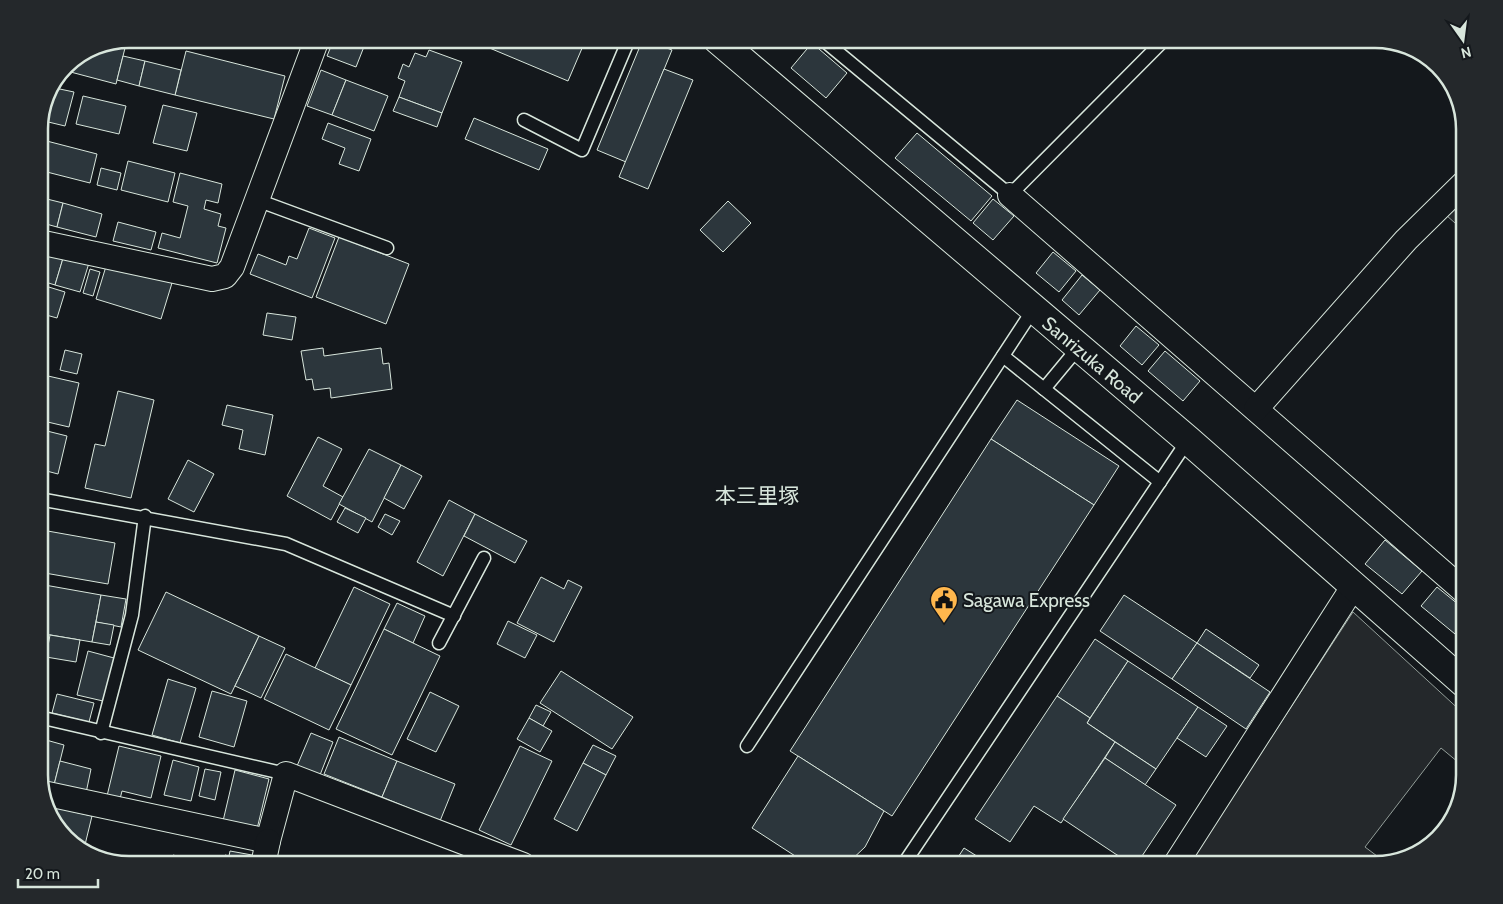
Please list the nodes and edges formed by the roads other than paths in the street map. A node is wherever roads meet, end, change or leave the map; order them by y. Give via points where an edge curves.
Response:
1 (313, 48) edge
2 (625, 48) edge
3 (728, 48) edge
4 (833, 48) edge
5 (1156, 48) edge
6 (524, 120) dead end
7 (1455, 191) edge
8 (1010, 196) junction
9 (257, 200) junction
10 (48, 244) edge
11 (388, 248) dead end
12 (1033, 310) junction
13 (1078, 348) junction
14 (1003, 356) junction
15 (1044, 388) junction
16 (1256, 409) junction
17 (1188, 440) junction
18 (1160, 482) junction
19 (48, 500) edge
20 (145, 516) junction
21 (484, 558) dead end
22 (1456, 584) edge
23 (1353, 587) junction
24 (454, 616) junction
25 (440, 643) dead end
26 (1456, 676) edge
27 (48, 719) edge
28 (101, 733) junction
29 (747, 746) dead end
30 (286, 774) junction
31 (50, 795) edge
32 (268, 841) junction
33 (265, 856) edge
34 (500, 856) edge
35 (909, 856) edge
36 (1181, 856) edge

1 - 9 street
2 - 6 lane via 582,150
3 - 12 main road, Sanrizuka Road
4 - 8 lane
5 - 8 lane
7 - 16 street via 1406,240
8 - 16 street
9 - 10 street via 232,267 225,276 212,279
9 - 11 lane
12 - 13 main road, Sanrizuka Road
12 - 14 lane
13 - 15 lane
13 - 17 main road, Sanrizuka Road
14 - 15 lane
14 - 29 lane
15 - 18 lane
16 - 22 street
17 - 18 lane
17 - 23 main road, Sanrizuka Road
18 - 35 lane
19 - 20 lane
20 - 24 lane via 286,544
20 - 28 lane via 132,614
21 - 24 lane
23 - 26 main road, Sanrizuka Road
23 - 36 street
24 - 25 lane
27 - 28 lane
28 - 30 lane
30 - 32 street
30 - 34 street
31 - 32 street
32 - 33 street

